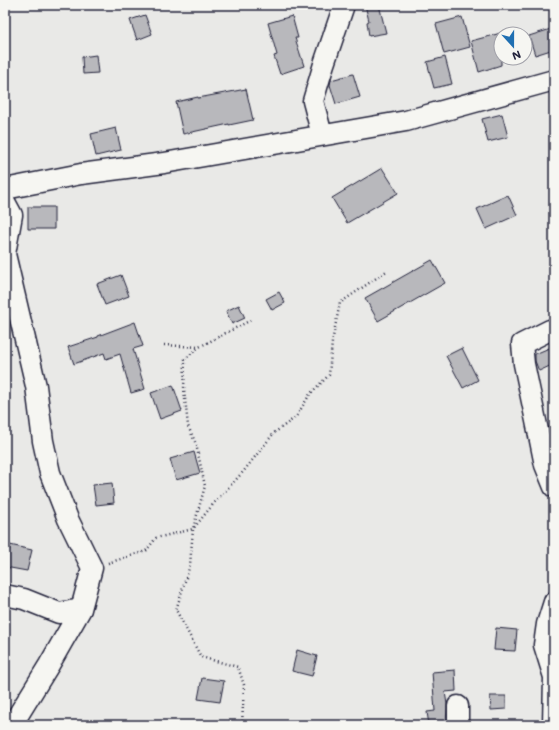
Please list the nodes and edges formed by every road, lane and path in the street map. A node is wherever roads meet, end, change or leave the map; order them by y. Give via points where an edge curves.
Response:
1 (344, 5) edge
2 (554, 80) edge
3 (322, 136) junction
4 (5, 189) edge
5 (5, 202) edge
6 (388, 270) dead end
7 (253, 318) dead end
8 (554, 331) edge
9 (164, 345) dead end
10 (199, 347) junction
11 (554, 487) edge
12 (193, 529) junction
13 (92, 568) junction
14 (5, 595) edge
15 (554, 602) edge
16 (81, 609) junction
17 (549, 645) edge
18 (12, 725) edge
19 (242, 725) edge
20 (553, 725) edge

1 - 3 street via 313,101
2 - 3 street via 406,121
3 - 4 street via 164,163 81,174
5 - 13 street via 12,215 5,254 36,386 50,473 68,519
6 - 12 path via 340,304 332,342 329,375 310,394 296,417 274,433
7 - 10 path
8 - 11 street via 550,330 522,344 545,464
9 - 10 path
10 - 12 path via 185,359 184,389 188,426 196,444 205,486
12 - 13 path via 156,538 146,551
12 - 19 path via 190,565 176,610 201,657 238,667 244,685
13 - 16 street
14 - 16 street via 60,612
15 - 17 street via 547,624
16 - 18 street
17 - 20 street via 554,677

